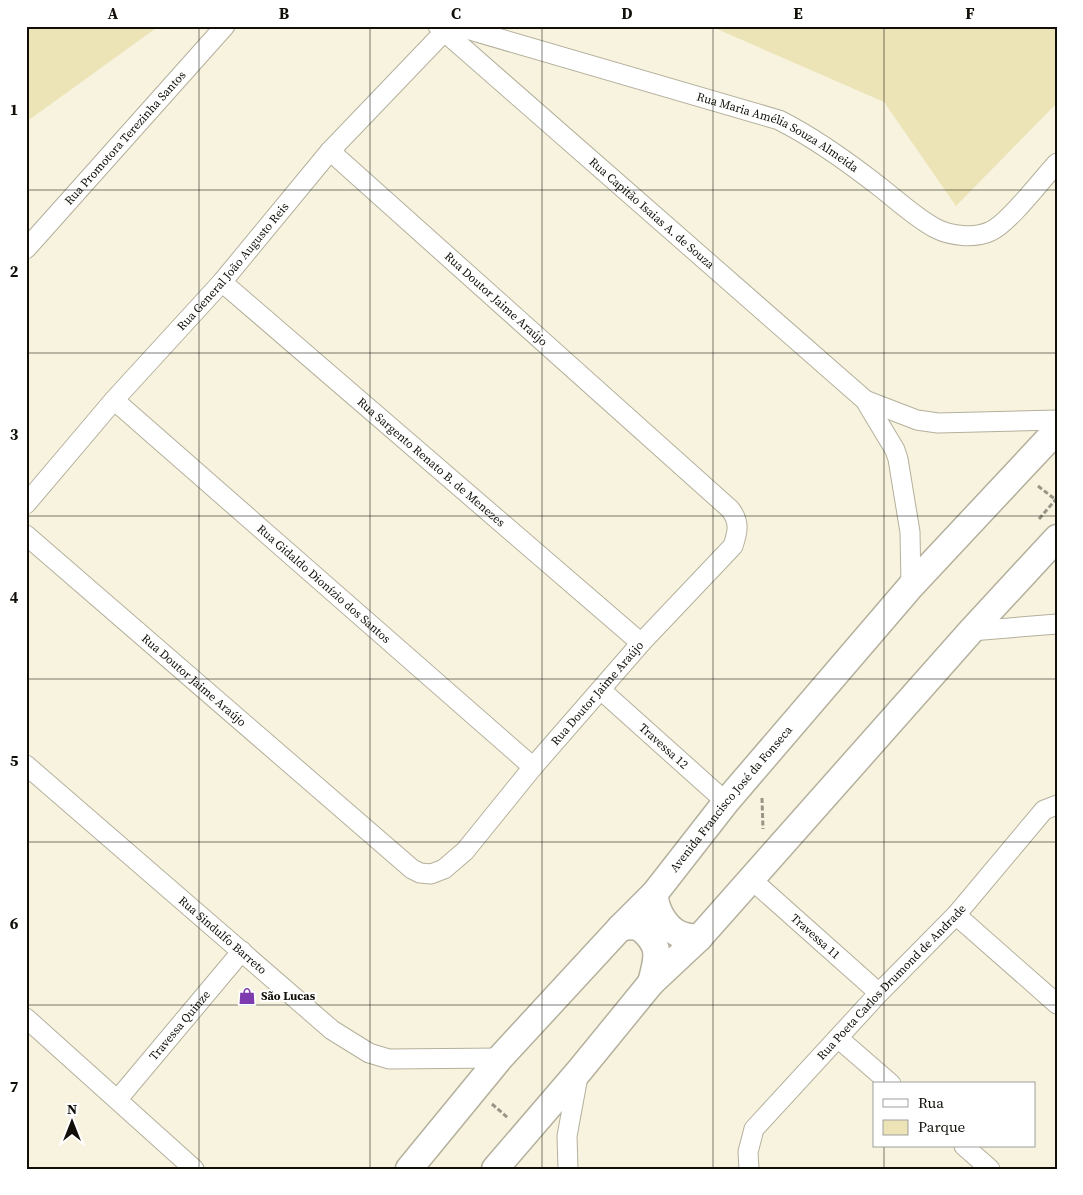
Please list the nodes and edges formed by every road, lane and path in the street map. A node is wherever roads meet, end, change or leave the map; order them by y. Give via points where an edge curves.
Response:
1 (224, 26) edge
2 (446, 28) edge
3 (330, 151) junction
4 (1057, 163) edge
5 (26, 249) edge
6 (222, 282) junction
7 (114, 400) junction
8 (865, 400) junction
9 (1057, 420) edge
10 (1057, 430) edge
11 (26, 504) edge
12 (26, 536) edge
13 (1057, 538) edge
14 (911, 586) junction
15 (1057, 624) edge
16 (971, 631) junction
17 (641, 643) junction
18 (601, 690) junction
19 (26, 765) edge
20 (533, 767) junction
21 (751, 773) junction
22 (726, 802) junction
23 (1057, 805) edge
24 (778, 850) junction
25 (752, 880) junction
26 (655, 893) junction
27 (956, 915) junction
28 (620, 928) junction
29 (699, 938) junction
30 (242, 952) junction
31 (651, 983) junction
32 (879, 993) junction
33 (1057, 1004) edge
34 (26, 1018) edge
35 (838, 1038) junction
36 (500, 1058) junction
37 (580, 1070) junction
38 (890, 1082) edge
39 (474, 1089) junction
40 (118, 1099) junction
41 (526, 1133) junction
42 (966, 1148) edge
43 (194, 1169) edge
44 (408, 1169) edge
45 (495, 1169) edge
46 (568, 1169) edge
47 (749, 1169) edge
48 (990, 1169) edge

1 - 5 street, Rua Promotora Terezinha Santos
2 - 3 street, Rua General João Augusto Reis
2 - 4 street, Rua Maria Amélia Souza Almeida via 779,120 803,132 936,228 954,234 991,231 1006,220
2 - 8 street, Rua Capitão Isaias A. de Souza
3 - 6 street, Rua General João Augusto Reis
3 - 17 street, Rua Doutor Jaime Araújo via 734,515 738,525 733,546
6 - 7 street, Rua General João Augusto Reis
6 - 17 street, Rua Sargento Renato B. de Menezes
7 - 11 street, Rua General João Augusto Reis
7 - 20 street, Rua Gidaldo Dionízio dos Santos
8 - 9 street, Rua Capitão Isaias A. de Souza via 918,420 938,423
8 - 14 street, Rua Capitão Isaias A. de Souza via 898,459 910,532
10 - 14 main road, Avenida Francisco José da Fonseca
12 - 20 street, Rua Doutor Jaime Araújo via 420,873 431,874 444,869 465,851
13 - 16 main road
14 - 21 main road, Avenida Francisco José da Fonseca
15 - 16 street
16 - 24 main road
17 - 18 street, Rua Doutor Jaime Araújo
18 - 20 street, Rua Doutor Jaime Araújo
18 - 22 street, Travessa 12
19 - 30 street, Rua Sindulfo Barreto
21 - 22 main road, Avenida Francisco José da Fonseca
21 - 24 path via 762,782 763,836
22 - 26 main road, Avenida Francisco José da Fonseca
23 - 27 street, Rua Poeta Carlos Drumond de Andrade via 1044,810
24 - 25 main road
25 - 29 main road
25 - 32 street, Travessa 11
26 - 28 main road, Avenida Francisco José da Fonseca
26 - 29 main road via 660,913 671,928 680,934
27 - 32 street, Rua Poeta Carlos Drumond de Andrade
27 - 33 street
28 - 31 main road via 639,927 655,944 658,956
28 - 36 main road, Avenida Francisco José da Fonseca
29 - 31 main road
30 - 36 street, Rua Sindulfo Barreto via 332,1030 369,1053 389,1059
30 - 40 street, Travessa Quinze
31 - 37 main road
32 - 35 street, Rua Poeta Carlos Drumond de Andrade
34 - 40 street
35 - 38 street
35 - 47 street, Rua Poeta Carlos Drumond de Andrade via 754,1129 748,1152
36 - 39 main road, Avenida Francisco José da Fonseca
37 - 41 main road
37 - 46 street via 567,1136
39 - 41 path
39 - 44 main road, Avenida Francisco José da Fonseca
40 - 43 street
41 - 45 main road
42 - 48 street

